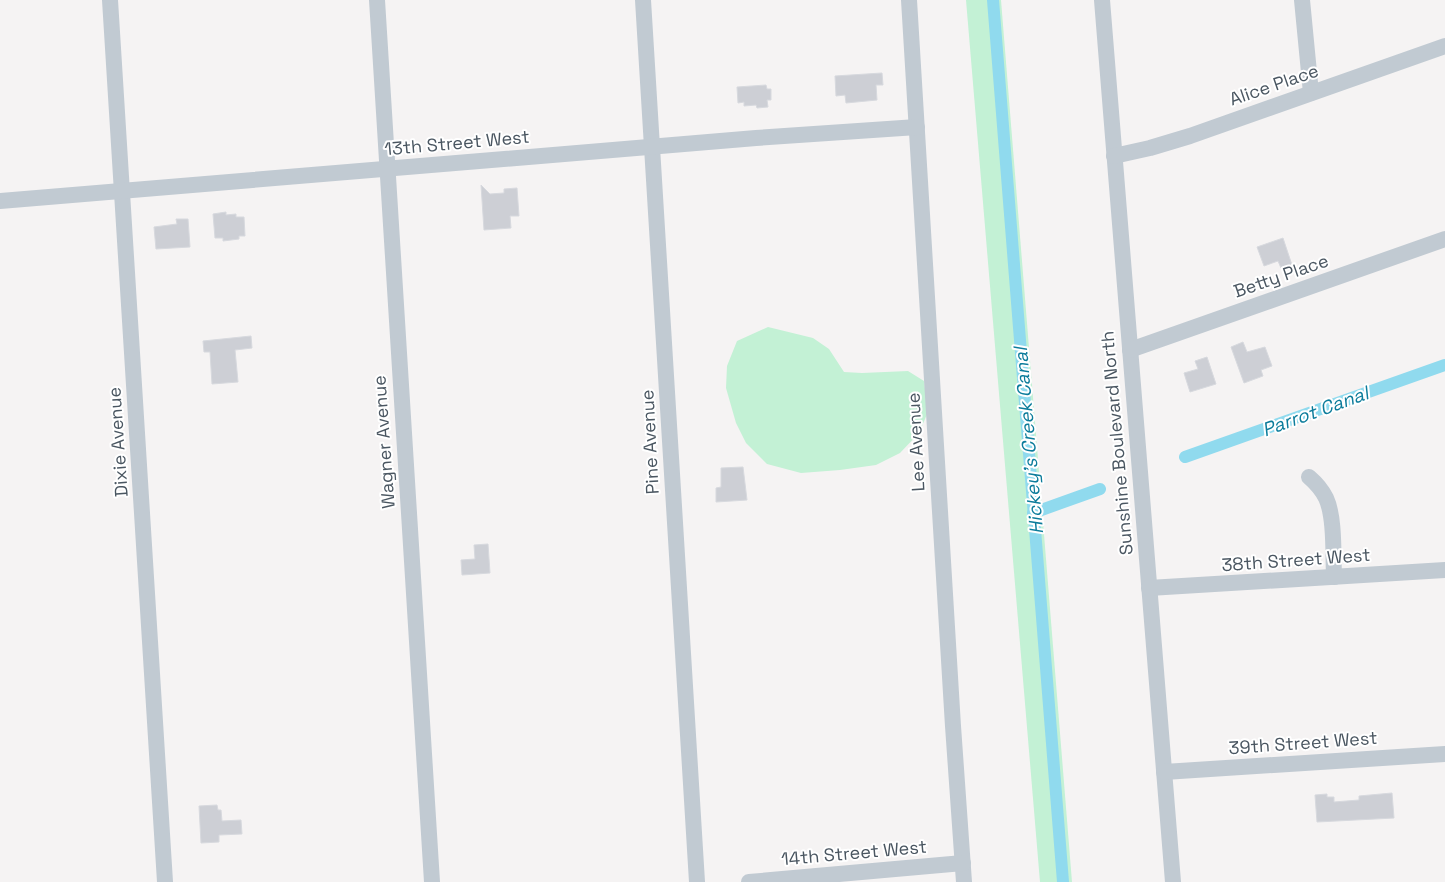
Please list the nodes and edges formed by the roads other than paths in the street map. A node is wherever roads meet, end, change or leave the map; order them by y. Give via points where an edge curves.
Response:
1 (110, 0) edge
2 (377, 0) edge
3 (643, 0) edge
4 (909, 0) edge
5 (1102, 0) edge
6 (1302, 0) edge
7 (1445, 46) edge
8 (1311, 93) junction
9 (917, 127) junction
10 (652, 147) junction
11 (1114, 156) junction
12 (388, 169) junction
13 (123, 192) junction
14 (0, 201) edge
15 (1445, 239) edge
16 (1130, 350) junction
17 (1309, 477) dead end
18 (1445, 570) edge
19 (1334, 577) junction
20 (1149, 588) junction
21 (1445, 754) edge
22 (1164, 772) junction
23 (962, 863) junction
24 (165, 882) edge
25 (432, 882) edge
26 (697, 882) edge
27 (749, 882) edge
28 (964, 882) edge
29 (1173, 882) edge

1 - 13 street, Dixie Avenue
2 - 12 street, Wagner Avenue
3 - 10 street, Pine Avenue
4 - 9 street, Lee Avenue
5 - 11 street, Sunshine Boulevard North
6 - 8 street
7 - 8 street, Alice Place
8 - 11 street, Alice Place via 1150,148
9 - 10 street, 13th Street West
9 - 23 street, Lee Avenue
10 - 12 street, 13th Street West
10 - 26 street, Pine Avenue
11 - 16 street, Sunshine Boulevard North
12 - 13 street, 13th Street West
12 - 25 street, Wagner Avenue
13 - 14 street, 13th Street West
13 - 24 street, Dixie Avenue
15 - 16 street, Betty Place
16 - 20 street, Sunshine Boulevard North
17 - 19 street via 1320,487 1331,514
18 - 19 street, 38th Street West
19 - 20 street, 38th Street West
20 - 22 street, Sunshine Boulevard North
21 - 22 street, 39th Street West
22 - 29 street, Sunshine Boulevard North
23 - 27 street, 14th Street West
23 - 28 street, Lee Avenue

